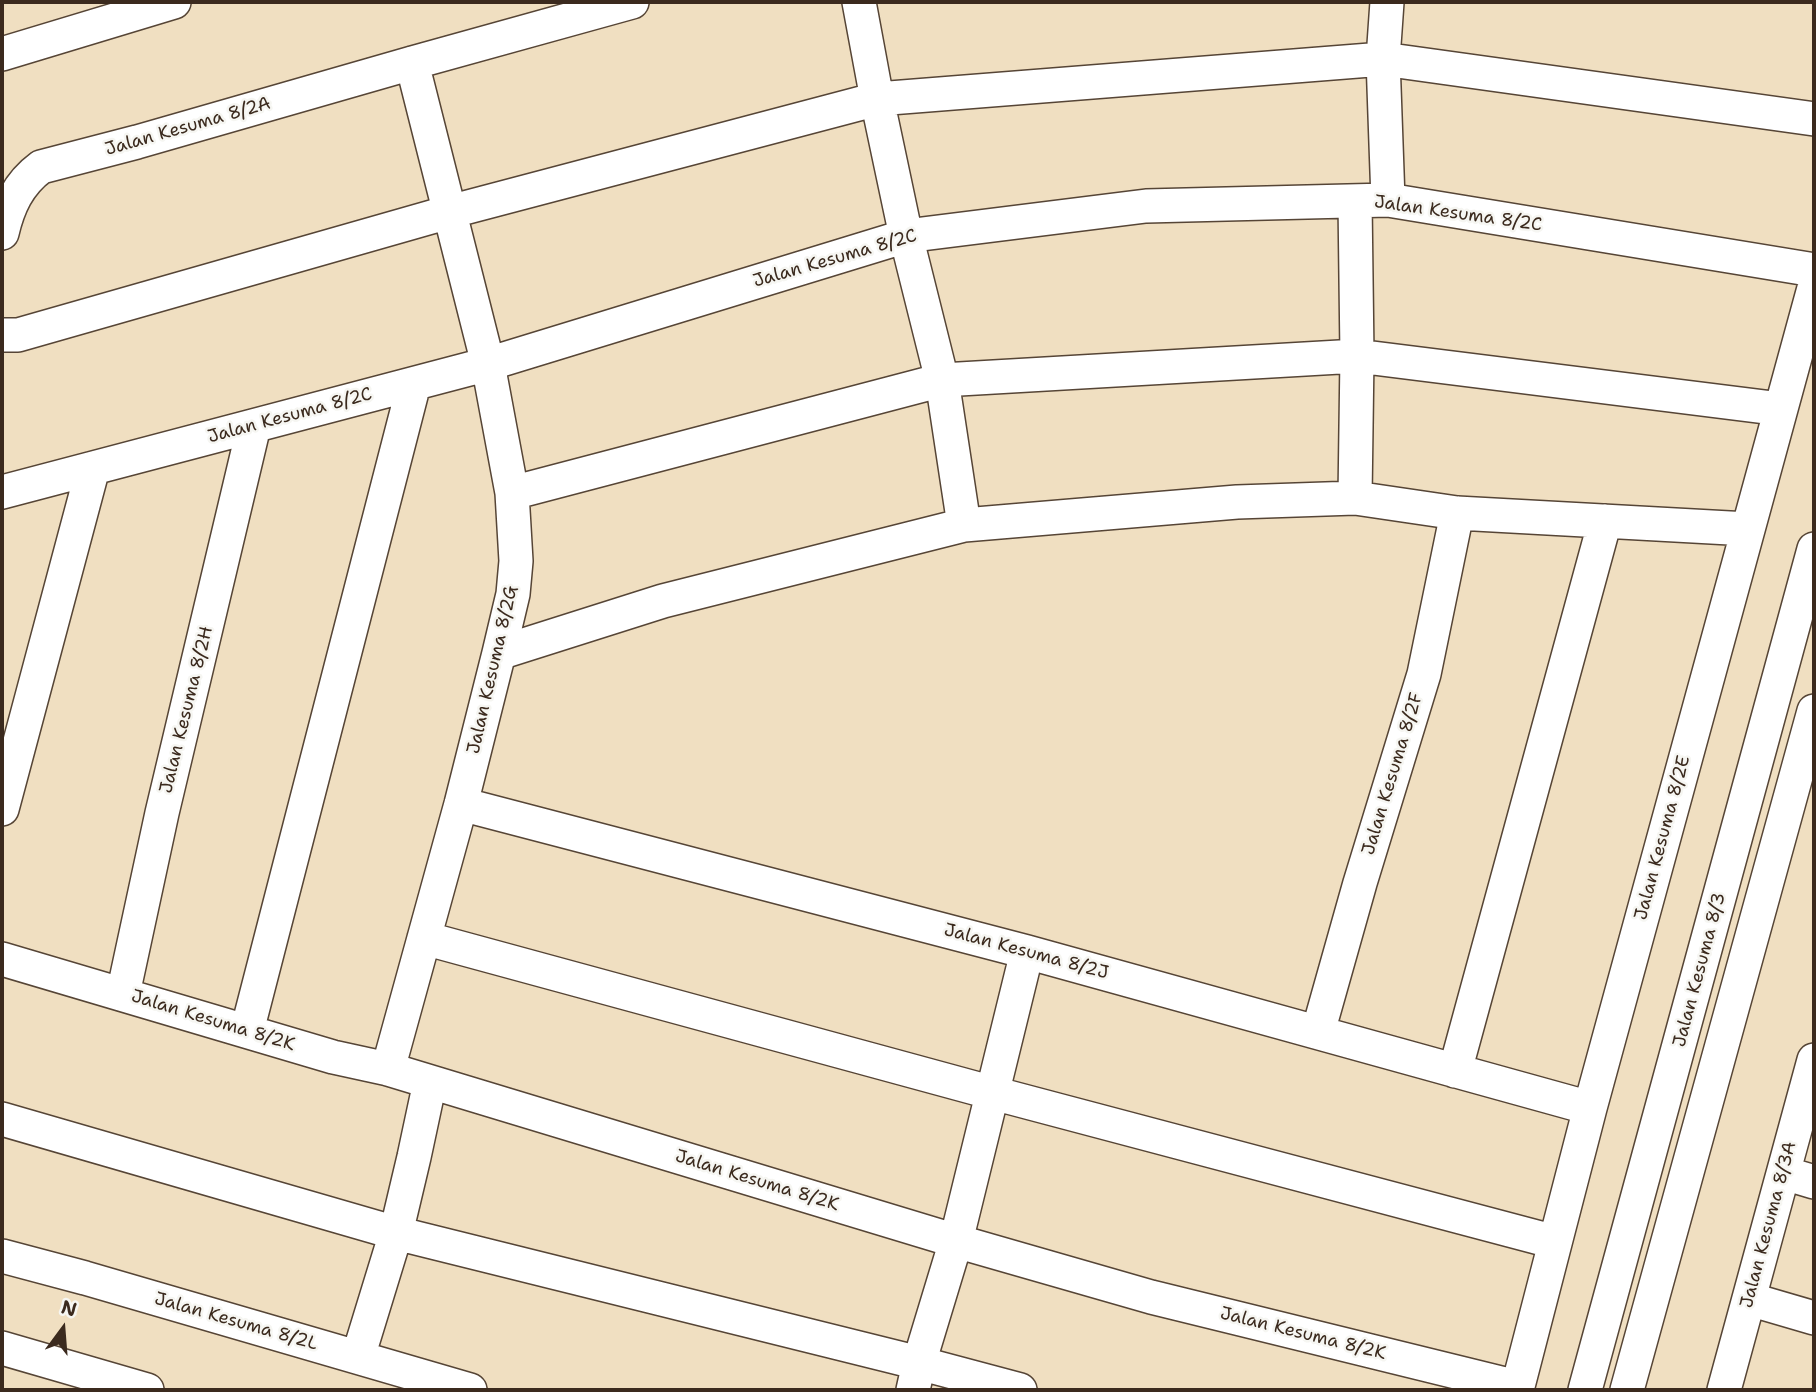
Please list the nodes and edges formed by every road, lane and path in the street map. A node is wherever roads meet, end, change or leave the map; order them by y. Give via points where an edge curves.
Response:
1 (174, 2) edge
2 (632, 2) edge
3 (859, 2) edge
4 (1387, 2) edge
5 (2, 54) edge
6 (1384, 59) junction
7 (412, 63) junction
8 (877, 99) junction
9 (1814, 119) edge
10 (15, 178) edge
11 (1388, 200) junction
12 (1355, 201) junction
13 (449, 212) junction
14 (2, 233) edge
15 (906, 236) junction
16 (1814, 270) edge
17 (1814, 288) edge
18 (2, 335) edge
19 (1357, 356) junction
20 (488, 364) junction
21 (942, 380) junction
22 (414, 384) junction
23 (1782, 409) junction
24 (254, 426) junction
25 (93, 468) junction
26 (2, 492) edge
27 (512, 493) junction
28 (1355, 498) junction
29 (1458, 513) junction
30 (1605, 521) junction
31 (964, 525) junction
32 (1748, 529) junction
33 (1814, 549) edge
34 (1807, 607) edge
35 (499, 653) junction
36 (1814, 711) edge
37 (461, 804) junction
38 (2, 809) edge
39 (424, 938) junction
40 (1027, 951) junction
41 (2, 959) edge
42 (123, 994) junction
43 (247, 1031) junction
44 (1318, 1032) junction
45 (1814, 1060) edge
46 (388, 1069) junction
47 (1455, 1071) junction
48 (430, 1082) junction
49 (993, 1093) junction
50 (1590, 1108) junction
51 (2, 1119) edge
52 (1799, 1177) edge
53 (396, 1233) junction
54 (956, 1241) junction
55 (1555, 1242) junction
56 (2, 1256) edge
57 (1749, 1299) junction
58 (1814, 1318) edge
59 (2, 1348) edge
60 (358, 1357) junction
61 (916, 1377) edge
62 (1517, 1389) edge
63 (147, 1390) edge
64 (470, 1390) edge
65 (1020, 1390) edge
66 (1585, 1390) edge
67 (1627, 1390) edge
68 (1724, 1390) edge

1 - 5 street
2 - 7 street
3 - 8 street
4 - 6 street
6 - 8 street
6 - 9 street
6 - 11 street
7 - 10 street, Jalan Kesuma 8/2A
7 - 13 street, Jalan Kesuma 8/2G
8 - 13 street
8 - 15 street
10 - 14 street, Jalan Kesuma 8/2A via 19,189
11 - 12 street, Jalan Kesuma 8/2C
11 - 16 street, Jalan Kesuma 8/2C
12 - 15 street, Jalan Kesuma 8/2C via 1146,206
12 - 19 street
13 - 18 street via 18,335
13 - 20 street, Jalan Kesuma 8/2G
15 - 20 street, Jalan Kesuma 8/2C
15 - 21 street
17 - 23 street, Jalan Kesuma 8/2E
19 - 21 street
19 - 23 street
19 - 28 street
20 - 22 street, Jalan Kesuma 8/2C
20 - 27 street, Jalan Kesuma 8/2G
21 - 27 street
21 - 31 street
22 - 24 street, Jalan Kesuma 8/2C
22 - 43 street
23 - 32 street, Jalan Kesuma 8/2E
24 - 25 street, Jalan Kesuma 8/2C
24 - 42 street, Jalan Kesuma 8/2H
25 - 26 street, Jalan Kesuma 8/2C
25 - 38 street
27 - 35 street, Jalan Kesuma 8/2G via 516,561
28 - 29 street
28 - 31 street via 1237,502
29 - 30 street
29 - 44 street, Jalan Kesuma 8/2F via 1424,674
30 - 32 street
30 - 47 street
31 - 35 street via 663,601
32 - 50 street, Jalan Kesuma 8/2E
33 - 34 street, Jalan Kesuma 8/3
34 - 66 street, Jalan Kesuma 8/3
35 - 37 street, Jalan Kesuma 8/2G
36 - 67 street
37 - 39 street, Jalan Kesuma 8/2G
37 - 40 street, Jalan Kesuma 8/2J
39 - 46 street, Jalan Kesuma 8/2G
39 - 49 street
40 - 44 street, Jalan Kesuma 8/2J
40 - 49 street
41 - 42 street, Jalan Kesuma 8/2K
42 - 43 street, Jalan Kesuma 8/2K
43 - 46 street, Jalan Kesuma 8/2K
44 - 47 street, Jalan Kesuma 8/2J
45 - 52 street, Jalan Kesuma 8/3A
46 - 48 street, Jalan Kesuma 8/2K
47 - 50 street, Jalan Kesuma 8/2J
48 - 53 street
48 - 54 street, Jalan Kesuma 8/2K
49 - 54 street
49 - 55 street
50 - 55 street, Jalan Kesuma 8/2E
51 - 53 street
52 - 57 street, Jalan Kesuma 8/3A
53 - 60 street
53 - 61 street
54 - 61 street
54 - 62 street, Jalan Kesuma 8/2K via 1151,1297
55 - 62 street, Jalan Kesuma 8/2E
56 - 60 street, Jalan Kesuma 8/2L
57 - 58 street
57 - 68 street, Jalan Kesuma 8/3A
59 - 63 street
60 - 64 street, Jalan Kesuma 8/2L
61 - 65 street

